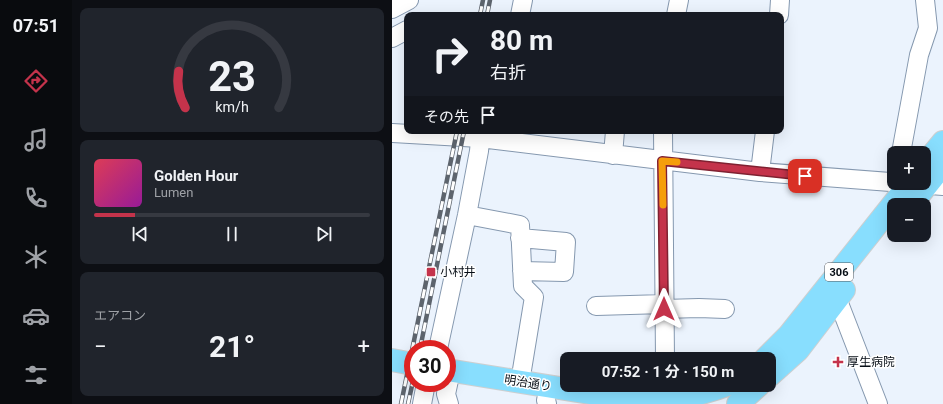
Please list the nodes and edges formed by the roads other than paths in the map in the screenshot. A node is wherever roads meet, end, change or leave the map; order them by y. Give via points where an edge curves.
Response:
1 (410, 0) edge
2 (523, 0) edge
3 (679, 0) edge
4 (780, 0) edge
5 (924, 0) edge
6 (392, 10) edge
7 (521, 12) edge
8 (677, 12) edge
9 (779, 12) edge
10 (404, 32) edge
11 (392, 38) edge
12 (392, 133) edge
13 (404, 133) edge
14 (436, 134) edge
15 (615, 134) edge
16 (663, 134) edge
17 (765, 134) edge
18 (480, 135) edge
19 (943, 142) edge
20 (902, 146) edge
21 (613, 155) junction
22 (931, 159) edge
23 (662, 161) junction
24 (943, 165) edge
25 (760, 172) junction
26 (931, 172) edge
27 (887, 179) edge
28 (908, 190) edge
29 (467, 215) junction
30 (887, 236) edge
31 (520, 238) junction
32 (522, 271) junction
33 (837, 298) junction
34 (596, 306) dead end
35 (664, 306) junction
36 (725, 309) dead end
37 (440, 340) edge
38 (798, 350) junction
39 (665, 352) edge
40 (772, 352) edge
41 (392, 360) edge
42 (404, 362) edge
43 (776, 370) edge
44 (392, 373) edge
45 (404, 375) edge
46 (776, 376) edge
47 (456, 382) edge
48 (520, 382) junction
49 (456, 384) edge
50 (424, 392) edge
51 (708, 392) edge
52 (733, 392) edge
53 (751, 392) edge
54 (762, 392) edge
55 (667, 396) edge
56 (547, 402) edge
57 (422, 404) edge
58 (569, 404) edge
59 (722, 404) edge
60 (738, 404) edge
61 (751, 404) edge
62 (878, 404) edge

1 - 6 street
2 - 7 street
3 - 8 street
4 - 9 street
5 - 20 street via 928,28 919,55
10 - 11 street
12 - 13 street
14 - 18 street
15 - 21 street
16 - 23 street
17 - 25 street
18 - 21 street
18 - 29 street
19 - 22 main road, 306
21 - 23 street
23 - 25 street
23 - 35 street
24 - 26 main road, 306
25 - 27 street
28 - 40 main road, 306
29 - 31 street via 520,225
29 - 37 street
30 - 33 main road, 306
31 - 32 street
31 - 32 street via 566,242 564,272
32 - 48 street via 523,286 534,297
33 - 38 main road, 306
33 - 62 street
34 - 35 street
35 - 36 street
35 - 39 street
38 - 43 main road, 306
38 - 46 main road
41 - 42 main road
44 - 45 main road
47 - 48 main road, 明治通り
48 - 55 main road, 明治通り via 628,399
49 - 56 main road, 明治通り
50 - 57 street
51 - 55 main road, 明治通り
52 - 59 main road
53 - 60 main road
54 - 61 main road
56 - 58 main road, 明治通り

